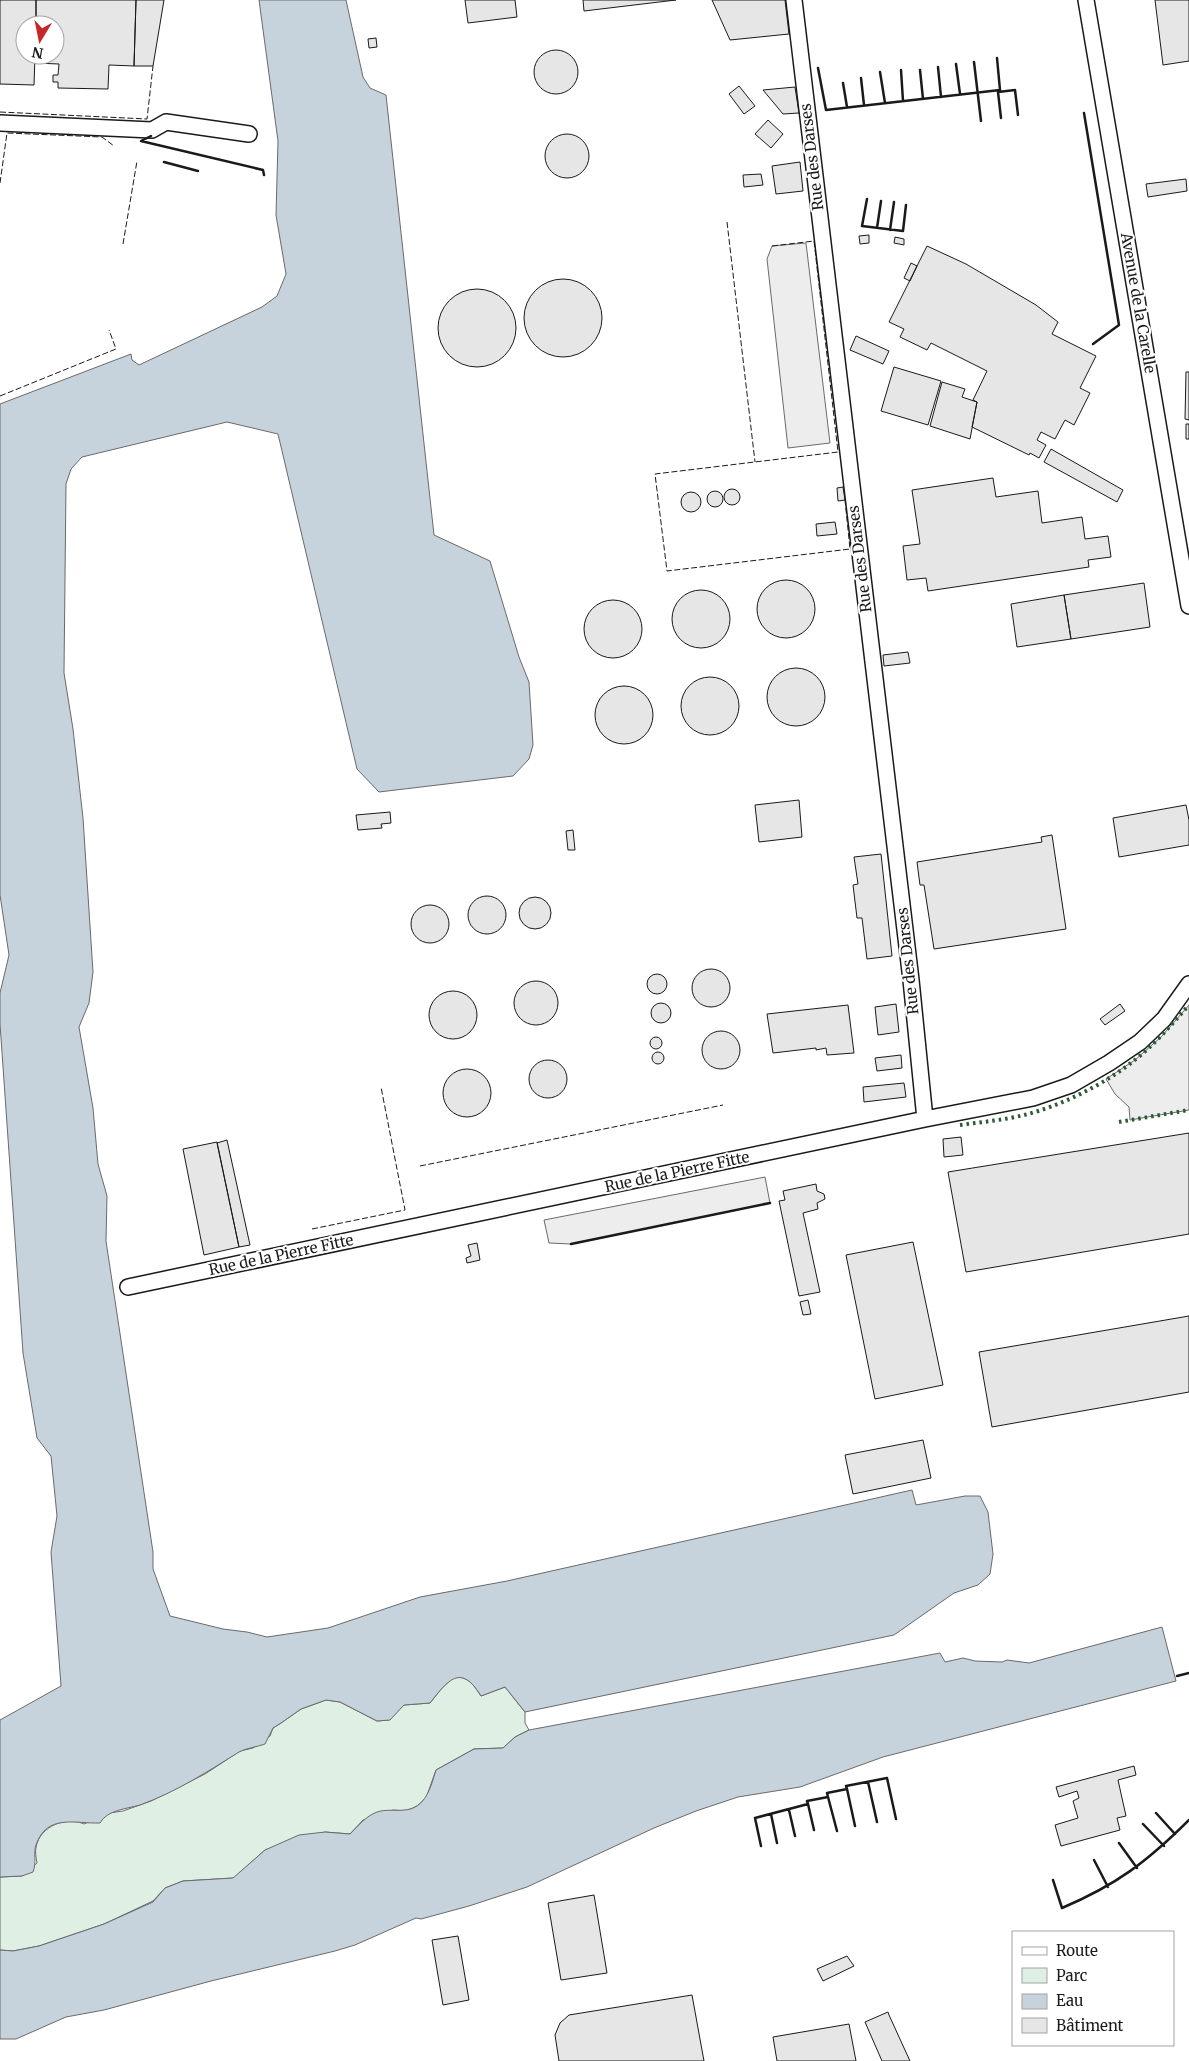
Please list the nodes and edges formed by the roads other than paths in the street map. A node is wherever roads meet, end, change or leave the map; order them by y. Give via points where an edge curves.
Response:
1 (794, 0) edge
2 (1086, 0) edge
3 (0, 123) edge
4 (249, 134) dead end
5 (1189, 606) edge
6 (1189, 984) edge
7 (925, 1119) junction
8 (128, 1287) dead end

1 - 7 street, Rue des Darses
2 - 5 street, Avenue de la Carelle
3 - 4 street via 152,130 166,122
6 - 7 street, Rue de la Pierre Fitte via 1164,1019 1140,1042 1071,1085 1033,1098
7 - 8 street, Rue de la Pierre Fitte

